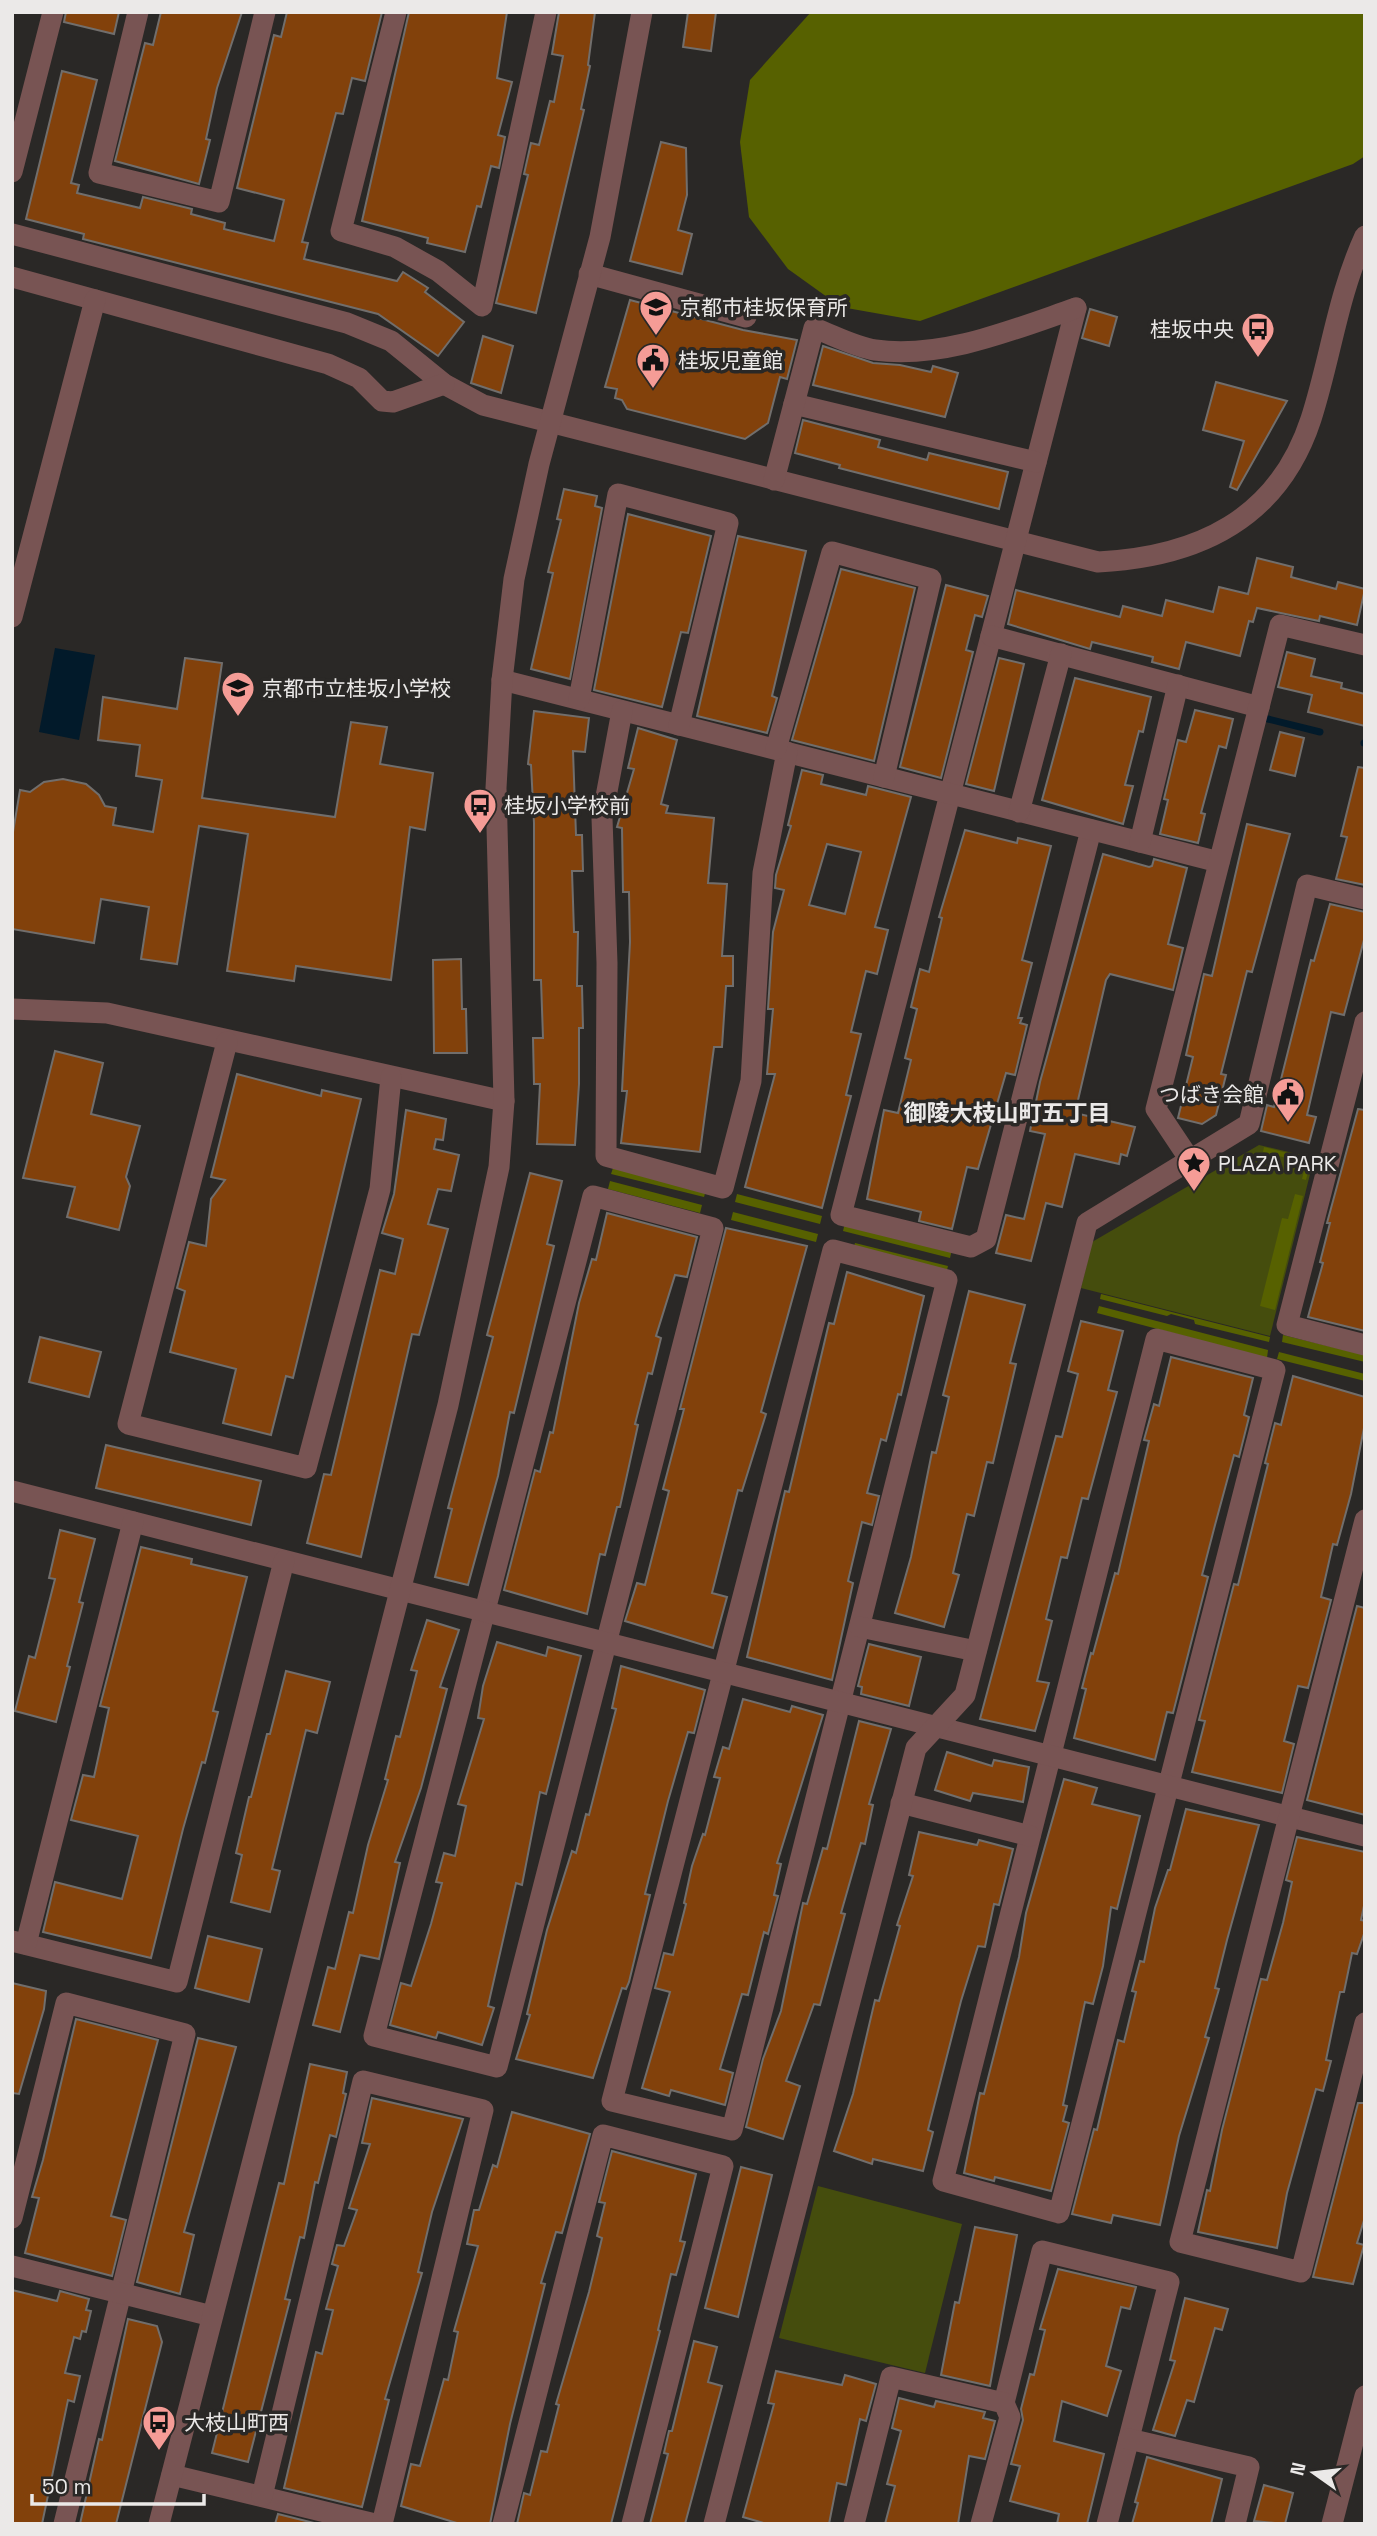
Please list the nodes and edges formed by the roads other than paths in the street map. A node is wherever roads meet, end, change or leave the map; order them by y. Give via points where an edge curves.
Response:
1 (53, 12) edge
2 (138, 12) edge
3 (265, 12) edge
4 (396, 12) edge
5 (546, 12) edge
6 (642, 12) edge
7 (12, 172) edge
8 (12, 234) edge
9 (1365, 236) edge
10 (589, 274) junction
11 (12, 276) edge
12 (95, 300) junction
13 (746, 317) dead end
14 (444, 384) junction
15 (793, 404) junction
16 (550, 423) junction
17 (1036, 462) junction
18 (774, 480) junction
19 (1015, 541) junction
20 (12, 617) edge
21 (991, 636) junction
22 (1365, 645) edge
23 (1061, 654) junction
24 (502, 680) junction
25 (1178, 685) junction
26 (579, 699) junction
27 (1259, 706) junction
28 (622, 711) junction
29 (679, 725) junction
30 (781, 751) junction
31 (884, 777) junction
32 (950, 794) junction
33 (1019, 811) junction
34 (1091, 830) junction
35 (1140, 842) junction
36 (1219, 862) junction
37 (1365, 899) edge
38 (12, 1009) edge
39 (1365, 1022) edge
40 (227, 1042) junction
41 (391, 1077) junction
42 (504, 1101) junction
43 (1190, 1160) junction
44 (1365, 1345) edge
45 (12, 1491) edge
46 (1365, 1520) edge
47 (133, 1522) junction
48 (284, 1561) junction
49 (400, 1590) junction
50 (485, 1612) junction
51 (860, 1627) junction
52 (606, 1643) junction
53 (976, 1651) junction
54 (724, 1672) junction
55 (841, 1702) junction
56 (935, 1726) junction
57 (1050, 1755) junction
58 (1168, 1786) junction
59 (901, 1803) junction
60 (1289, 1816) junction
61 (1030, 1836) junction
62 (1365, 1836) edge
63 (19, 1943) edge
64 (1365, 2023) edge
65 (12, 2218) edge
66 (12, 2266) edge
67 (123, 2293) junction
68 (212, 2316) junction
69 (1365, 2396) edge
70 (1004, 2403) junction
71 (1129, 2439) junction
72 (172, 2475) junction
73 (262, 2496) junction
74 (64, 2524) edge
75 (159, 2524) edge
76 (375, 2524) edge
77 (382, 2524) edge
78 (503, 2524) edge
79 (632, 2524) edge
80 (714, 2524) edge
81 (854, 2524) edge
82 (981, 2524) edge
83 (1107, 2524) edge
84 (1235, 2524) edge
85 (1332, 2524) edge

1 - 7 street
2 - 3 street via 99,173 219,202
4 - 5 street via 341,231 395,247 438,271 482,306
6 - 10 street via 622,133
8 - 14 street via 347,323 391,341
9 - 19 street via 1338,303 1303,439 1279,480 1254,508 1222,533 1190,548 1141,560 1097,562
10 - 13 street
10 - 16 street
11 - 12 street
12 - 14 street via 328,364 359,378 382,401
12 - 20 street
14 - 16 street via 483,405
15 - 17 street
15 - 17 street via 814,328 874,350 930,351 1076,308
15 - 18 street
16 - 18 street
16 - 24 street via 514,579
17 - 19 street
18 - 19 street
19 - 21 street
21 - 23 street
21 - 32 street
22 - 27 street via 1280,625
23 - 25 street
23 - 33 street
24 - 26 street
24 - 42 street via 496,788
25 - 27 street
25 - 35 street
26 - 28 street
26 - 29 street via 618,494 728,523
27 - 36 street
28 - 29 street
28 - 30 street via 602,818 606,1156 723,1188 751,1082 763,873
29 - 30 street
30 - 31 street
30 - 31 street via 832,552 931,579
31 - 32 street
32 - 33 street
32 - 34 street via 841,1215 971,1247 986,1238
33 - 34 street
34 - 35 street
35 - 36 street
36 - 43 street via 1156,1109
37 - 43 street via 1307,885 1250,1124
38 - 40 street via 107,1013
39 - 44 street via 1287,1325
40 - 41 street
40 - 41 street via 128,1424 306,1468 380,1189
41 - 42 street
42 - 49 street via 499,1167 476,1278
43 - 53 street via 1087,1223
45 - 47 street
46 - 60 street
47 - 48 street
47 - 63 street
48 - 49 street
48 - 63 street via 177,1982
49 - 50 street
49 - 68 street
50 - 52 street
50 - 52 street via 593,1196 713,1228
50 - 52 street via 374,2036 497,2067
51 - 53 street
51 - 54 street via 947,1280 833,1250
51 - 55 street
52 - 54 street
53 - 56 street via 964,1695
54 - 55 street
54 - 55 street via 612,2101 732,2130
55 - 56 street
56 - 57 street
56 - 59 street via 916,1748
57 - 58 street
57 - 58 street via 1156,1339 1275,1370
57 - 61 street
58 - 60 street
58 - 61 street via 1059,2213 943,2181
59 - 61 street
59 - 80 street
60 - 62 street
60 - 64 street via 1180,2242 1301,2272
65 - 67 street via 66,2003 186,2034
66 - 67 street
67 - 68 street
67 - 74 street
68 - 72 street
69 - 85 street
70 - 71 street via 1042,2251 1169,2282
70 - 81 street via 891,2377
70 - 82 street via 1010,2417
71 - 83 street
71 - 84 street via 1249,2467
72 - 73 street
72 - 75 street
73 - 76 street
73 - 77 street via 363,2081 483,2110
78 - 79 street via 603,2135 723,2166

